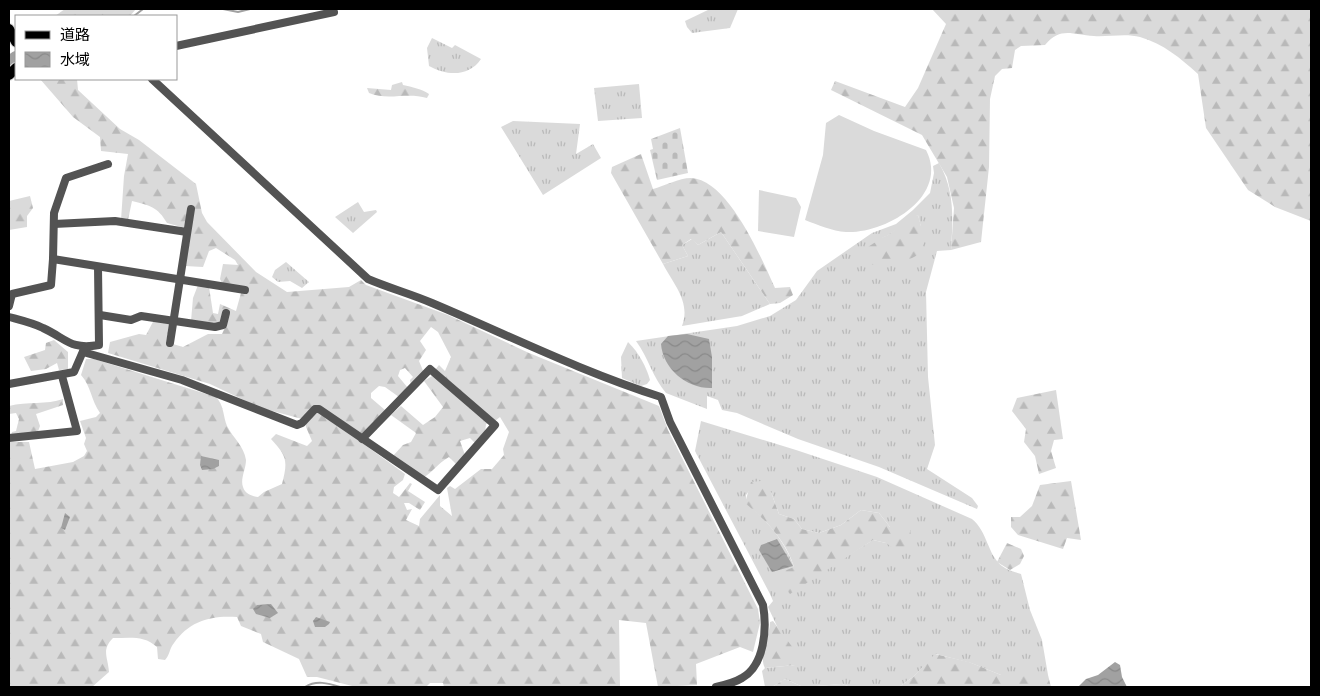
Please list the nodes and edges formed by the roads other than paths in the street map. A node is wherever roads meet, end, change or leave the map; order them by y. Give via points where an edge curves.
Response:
1 (334, 12) dead end
2 (9, 29) edge
3 (15, 40) edge
4 (178, 46) edge
5 (153, 80) edge
6 (108, 164) dead end
7 (191, 209) dead end
8 (54, 224) junction
9 (187, 232) junction
10 (53, 258) junction
11 (98, 267) junction
12 (180, 279) junction
13 (246, 290) dead end
14 (9, 306) edge
15 (226, 313) dead end
16 (100, 315) junction
17 (9, 317) edge
18 (174, 321) junction
19 (170, 343) dead end
20 (99, 345) junction
21 (84, 350) junction
22 (100, 357) junction
23 (62, 376) junction
24 (9, 384) edge
25 (9, 438) edge
26 (362, 439) junction
27 (716, 687) edge

1 - 4 street
2 - 3 main road
5 - 27 street via 368,278 608,379 661,397 670,422 764,605 766,628 754,667 744,678
6 - 8 street via 66,178 55,209
7 - 9 street
8 - 9 street via 114,221
8 - 10 street
9 - 12 street
10 - 11 street
10 - 14 street via 51,285 12,294
11 - 12 street
11 - 16 street
12 - 13 street
12 - 18 street
15 - 18 street via 220,327
16 - 18 street via 130,320 141,316
16 - 20 street
17 - 21 street via 43,328
18 - 19 street
20 - 21 street
20 - 22 street
21 - 22 street
21 - 23 street via 74,372
22 - 26 street via 182,380 297,425 319,409
23 - 24 street
23 - 25 street via 77,431
26 - 26 street via 438,490 495,425 430,369

